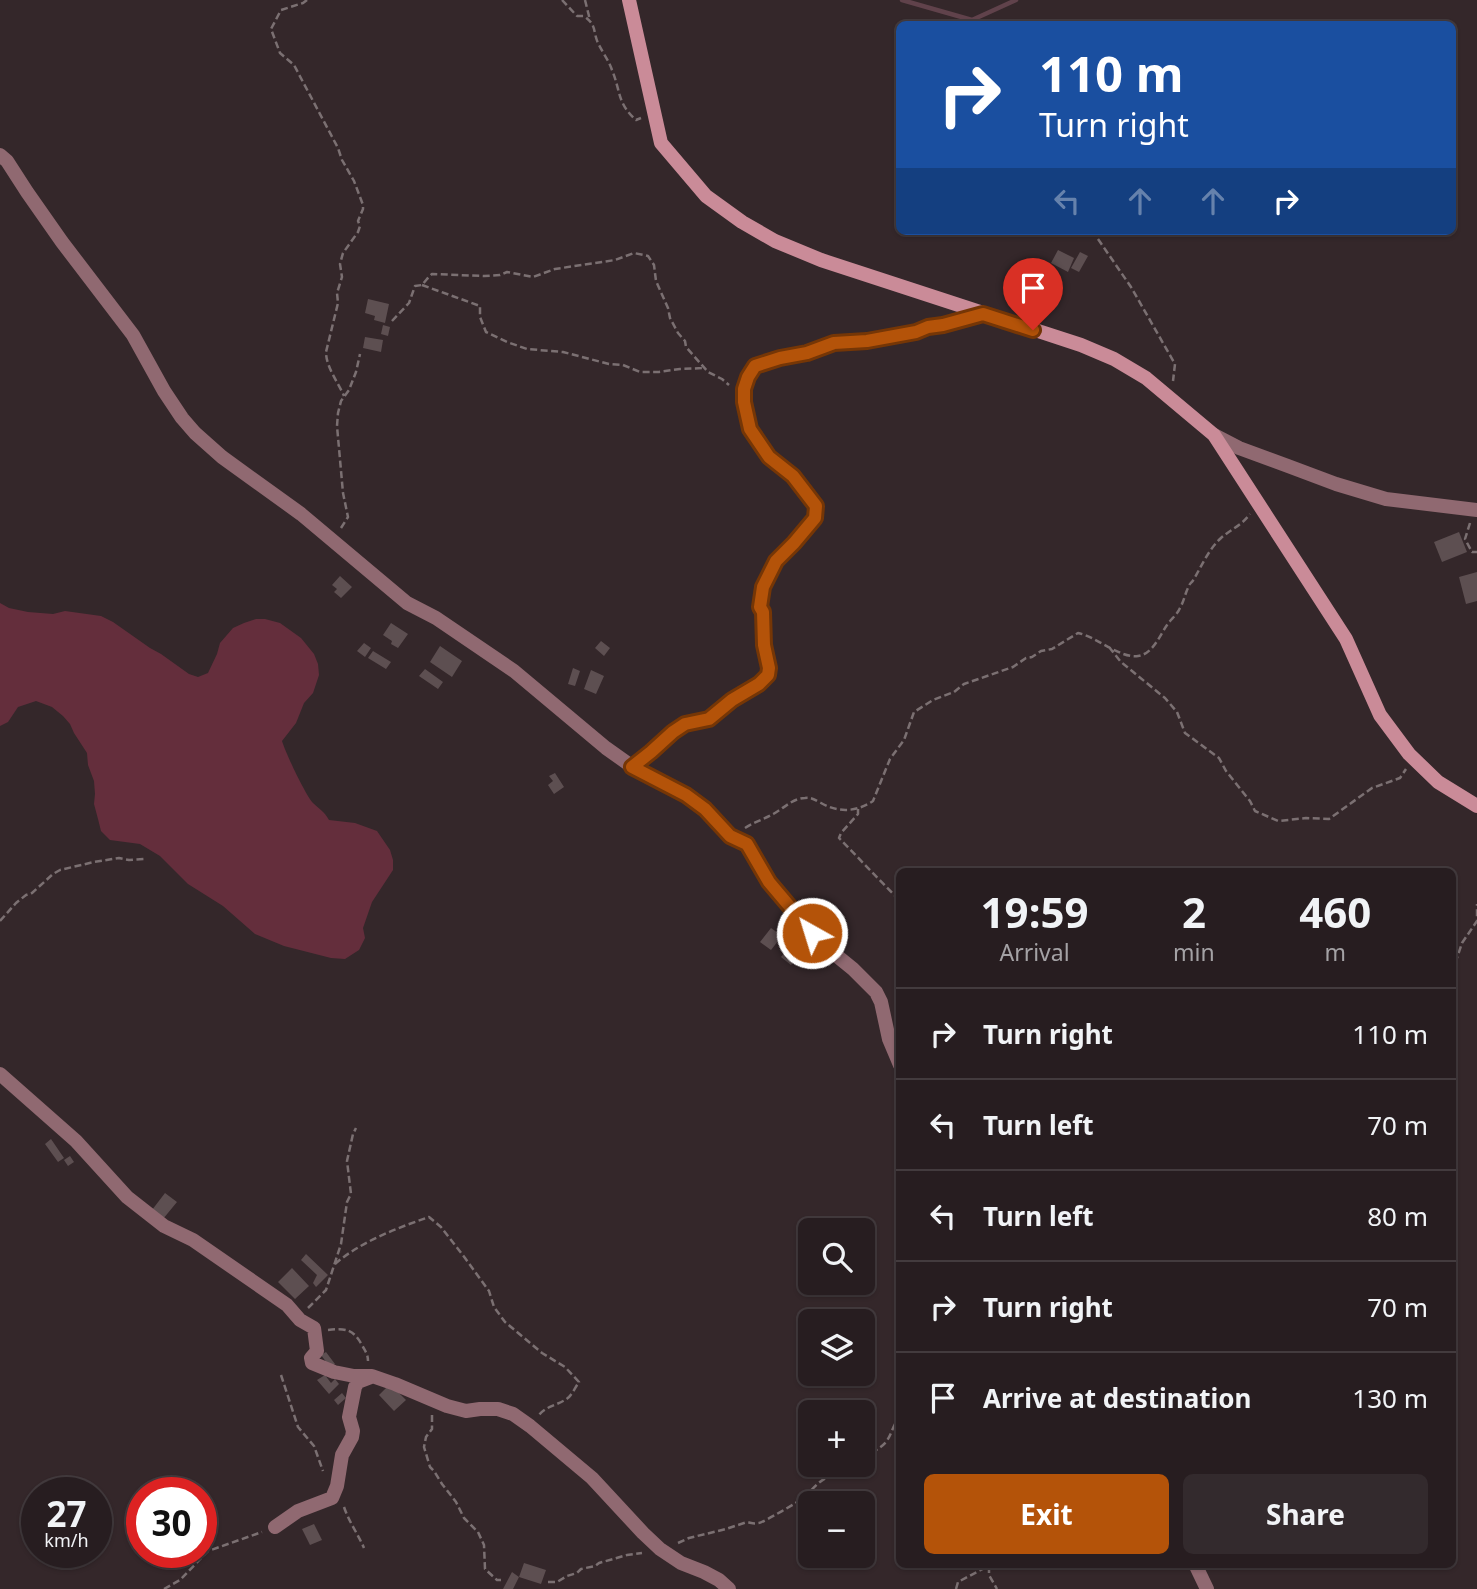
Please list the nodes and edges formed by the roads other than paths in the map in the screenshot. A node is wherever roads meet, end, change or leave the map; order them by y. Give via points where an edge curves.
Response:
1 (629, 0) edge
2 (0, 155) edge
3 (983, 314) junction
4 (1214, 435) junction
5 (1475, 510) edge
6 (632, 767) junction
7 (1477, 806) edge
8 (896, 1056) edge
9 (0, 1074) edge
10 (372, 1376) junction
11 (275, 1527) road end
12 (1197, 1568) edge
13 (729, 1589) edge
14 (1207, 1589) edge

1 - 3 main road via 662,143 706,196 775,241
2 - 6 street via 133,335 181,418 215,451 301,514 407,603 514,671
3 - 4 main road via 1114,359 1146,378
3 - 6 street via 916,332 834,343 755,366 744,392 750,429 769,457 793,476 816,506 815,518 776,561 763,587 760,607 768,675 709,719 673,732
4 - 5 street via 1386,499
4 - 7 main road via 1346,639 1380,715 1438,782
6 - 8 street via 686,795 730,836 747,844 769,882 812,933 876,992
9 - 10 street via 76,1142 128,1198 314,1328 317,1351 312,1363 344,1374
10 - 11 street via 355,1387 349,1417 352,1437 342,1455 335,1492
10 - 13 street via 447,1406 513,1414 592,1478 663,1551
12 - 14 street

